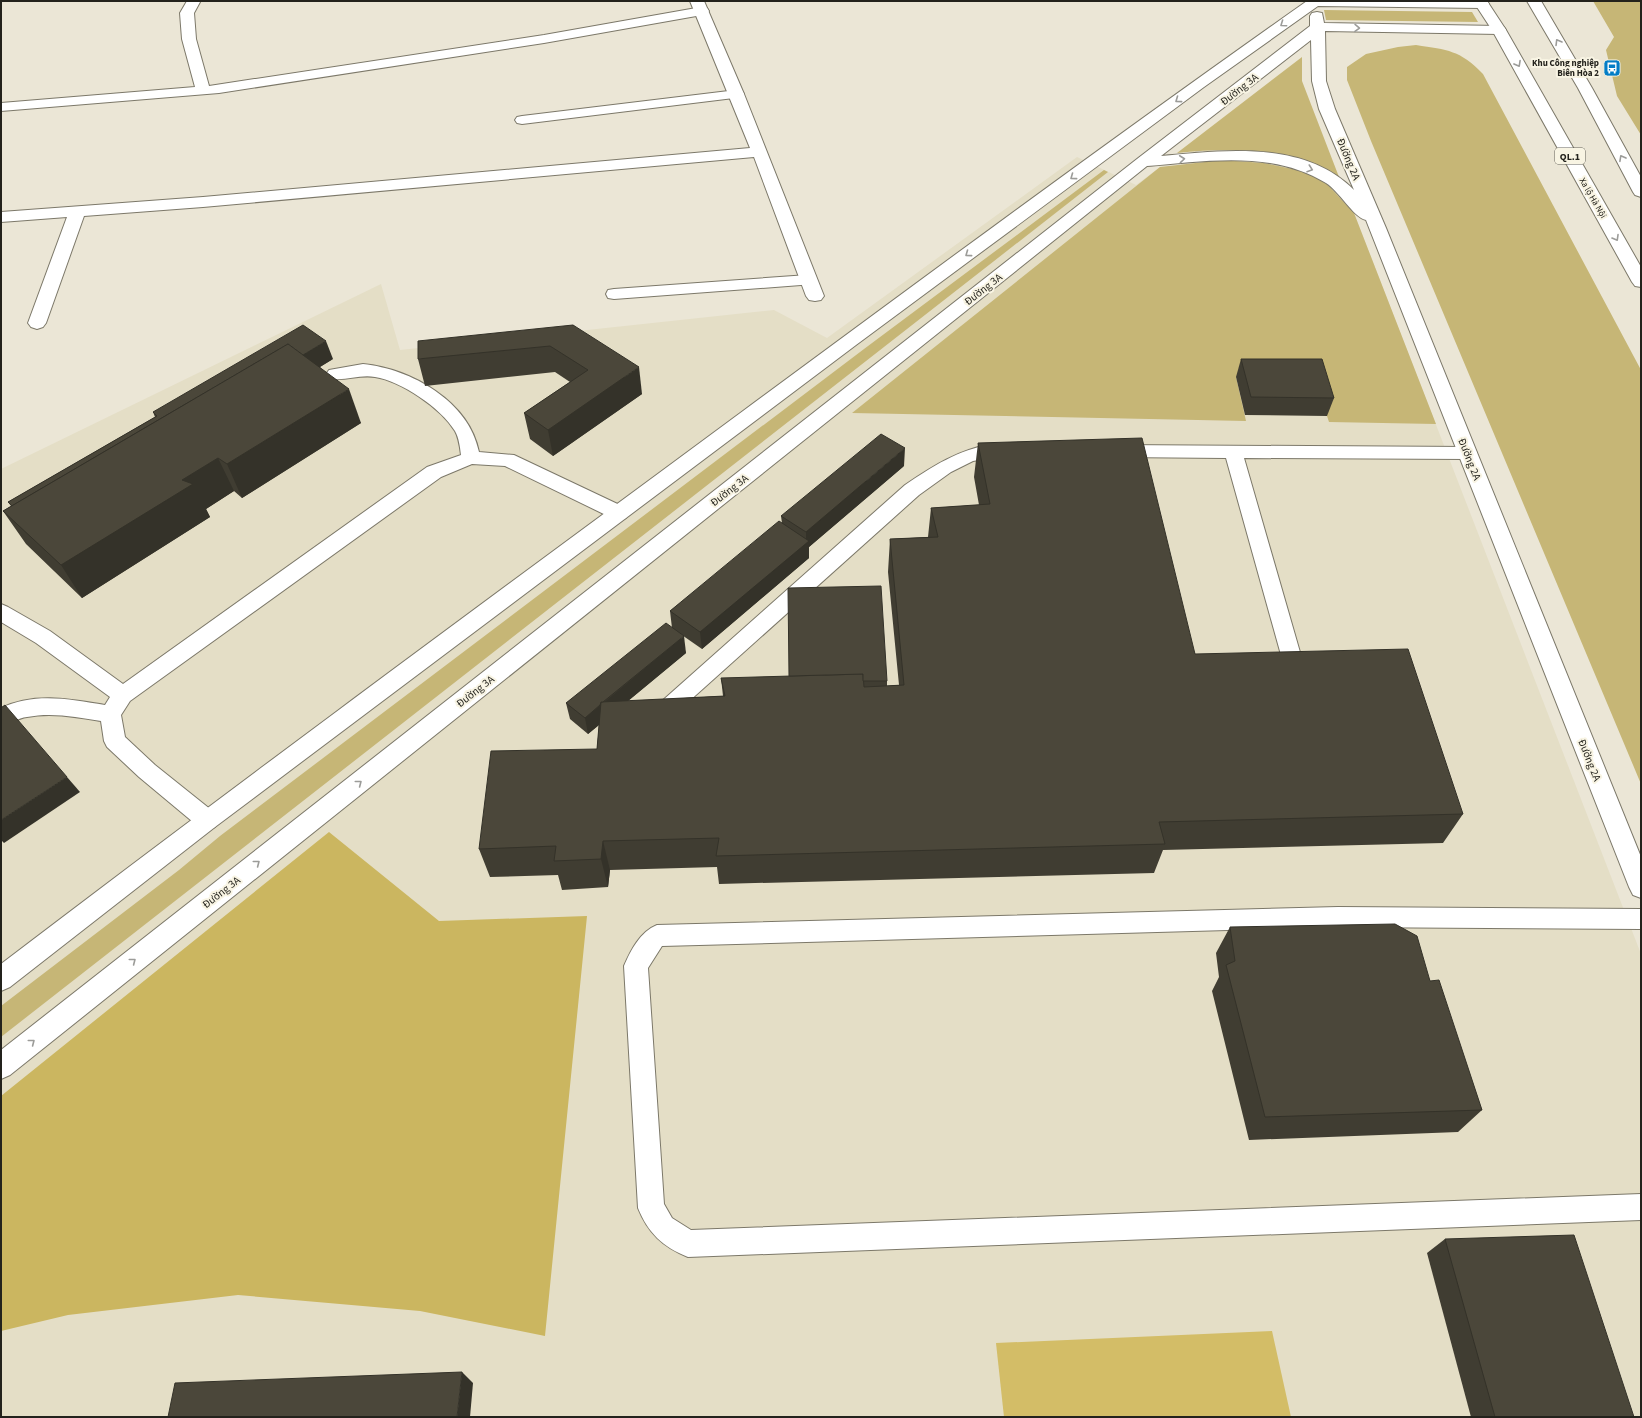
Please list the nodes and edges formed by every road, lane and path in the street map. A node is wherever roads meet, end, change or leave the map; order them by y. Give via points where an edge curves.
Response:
1 (1315, 1) edge
2 (1534, 1) edge
3 (193, 2) edge
4 (1481, 3) edge
5 (699, 6) edge
6 (1318, 27) junction
7 (1499, 30) junction
8 (203, 90) junction
9 (737, 94) junction
10 (1, 107) edge
11 (522, 120) dead end
12 (759, 152) junction
13 (1143, 162) junction
14 (1641, 192) edge
15 (77, 212) junction
16 (1, 217) edge
17 (1378, 228) junction
18 (808, 280) junction
19 (1641, 282) edge
20 (614, 294) dead end
21 (815, 296) dead end
22 (36, 323) dead end
23 (335, 374) dead end
24 (1020, 450) edge
25 (1099, 451) edge
26 (1233, 452) junction
27 (1468, 453) junction
28 (471, 458) junction
29 (619, 513) junction
30 (1, 612) edge
31 (1298, 681) edge
32 (123, 696) junction
33 (110, 714) junction
34 (660, 715) edge
35 (1, 718) edge
36 (207, 820) junction
37 (1641, 887) edge
38 (1641, 918) edge
39 (1, 979) edge
40 (1, 1066) edge
41 (1641, 1207) edge

1 - 4 main road
1 - 6 main road, Đường 2A
1 -> 29 main road via 862,331
14 -> 2 main road
3 - 8 lane via 187,13 189,39
4 - 7 main road, QL.1
5 - 8 lane via 460,53
5 - 9 main road
6 -> 7 main road
6 - 13 main road, Đường 3A
6 - 17 main road, Đường 2A via 1319,81 1327,109
7 -> 19 main road, Xa lộ Hà Nội / QL.1
8 - 10 lane
9 - 11 lane
9 - 12 main road
12 - 15 main road
12 - 18 main road
13 -> 17 main road via 1220,154 1264,158 1299,165 1318,171 1334,181
40 -> 13 main road, Đường 3A
15 - 16 main road
15 - 22 main road
17 - 27 main road, Đường 2A
18 - 20 lane
18 - 21 main road
23 - 28 lane via 364,370 393,376 428,394 456,418 465,432
24 - 34 lane via 988,450 952,462 912,490
25 - 26 lane
26 - 27 lane
26 - 31 lane
27 - 37 main road, Đường 2A
28 - 29 lane via 508,460
28 - 32 lane via 434,472
29 - 36 main road
30 - 32 lane via 43,637
32 - 33 lane
33 - 35 lane via 31,707 10,712
33 - 36 lane via 115,740 147,771
36 - 39 main road
38 - 41 lane via 1338,917 657,936 636,966 651,1208 662,1227 688,1244

